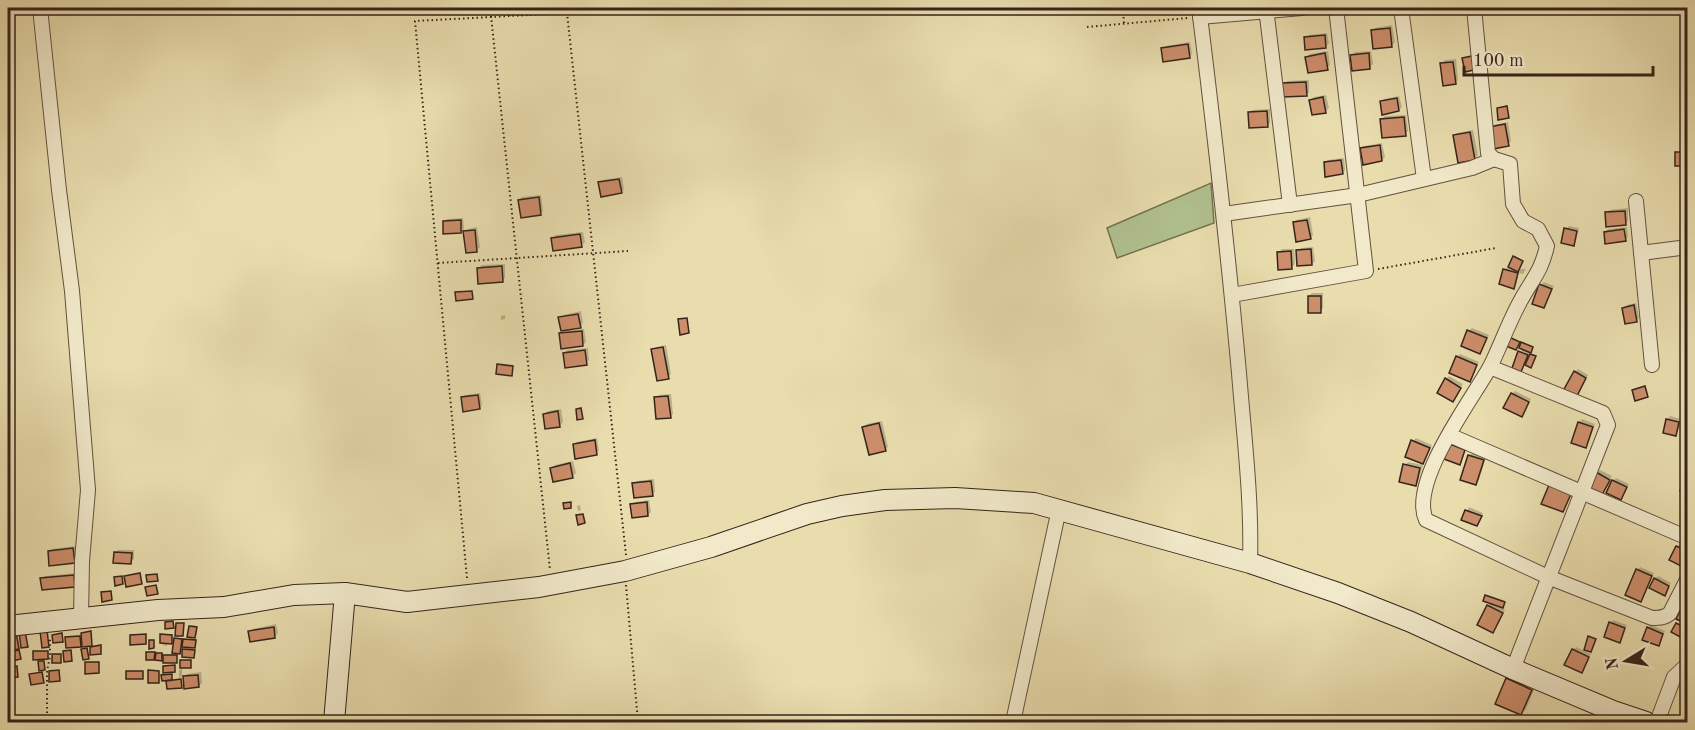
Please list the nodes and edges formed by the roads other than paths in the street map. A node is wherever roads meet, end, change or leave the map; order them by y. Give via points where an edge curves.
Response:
1 (40, 8) edge
2 (1302, 8) edge
3 (1336, 8) edge
4 (1401, 8) edge
5 (1474, 8) edge
6 (1266, 9) edge
7 (1200, 12) edge
8 (1494, 159) junction
9 (1424, 179) junction
10 (1358, 195) junction
11 (1636, 201) dead end
12 (1290, 205) junction
13 (1224, 214) junction
14 (1688, 248) edge
15 (1641, 253) junction
16 (1232, 295) junction
17 (1652, 365) dead end
18 (1490, 367) junction
19 (1449, 435) junction
20 (1582, 492) junction
21 (1059, 510) junction
22 (1688, 538) edge
23 (1250, 563) junction
24 (1548, 577) junction
25 (1688, 578) edge
26 (345, 593) junction
27 (81, 617) junction
28 (8, 626) edge
29 (1688, 664) edge
30 (1513, 669) junction
31 (334, 723) edge
32 (1013, 723) edge
33 (1646, 723) edge
34 (1658, 723) edge

1 - 27 street via 72,291 88,490
2 - 6 street
3 - 10 street
4 - 9 street
5 - 8 street via 1488,153
6 - 7 street
6 - 12 street
7 - 13 street
8 - 9 street
8 - 18 street via 1510,164 1513,204 1522,221 1538,230 1547,246 1542,267 1521,300
9 - 10 street
10 - 12 street
10 - 16 street via 1366,271
11 - 15 street
12 - 13 street
13 - 16 street
14 - 15 street
15 - 17 street
16 - 23 street via 1248,474
18 - 19 street
18 - 20 street via 1603,413 1608,425
19 - 20 street
19 - 24 street via 1422,495 1426,520
20 - 22 street
20 - 24 street
21 - 23 street
21 - 26 street via 1034,504 955,498 885,500 807,514 711,547 552,585 407,602
21 - 32 street
23 - 30 street via 1338,593
24 - 25 street via 1652,618 1670,613
24 - 30 street
26 - 27 street
26 - 31 street
27 - 28 street
29 - 34 street via 1674,677
30 - 33 street

